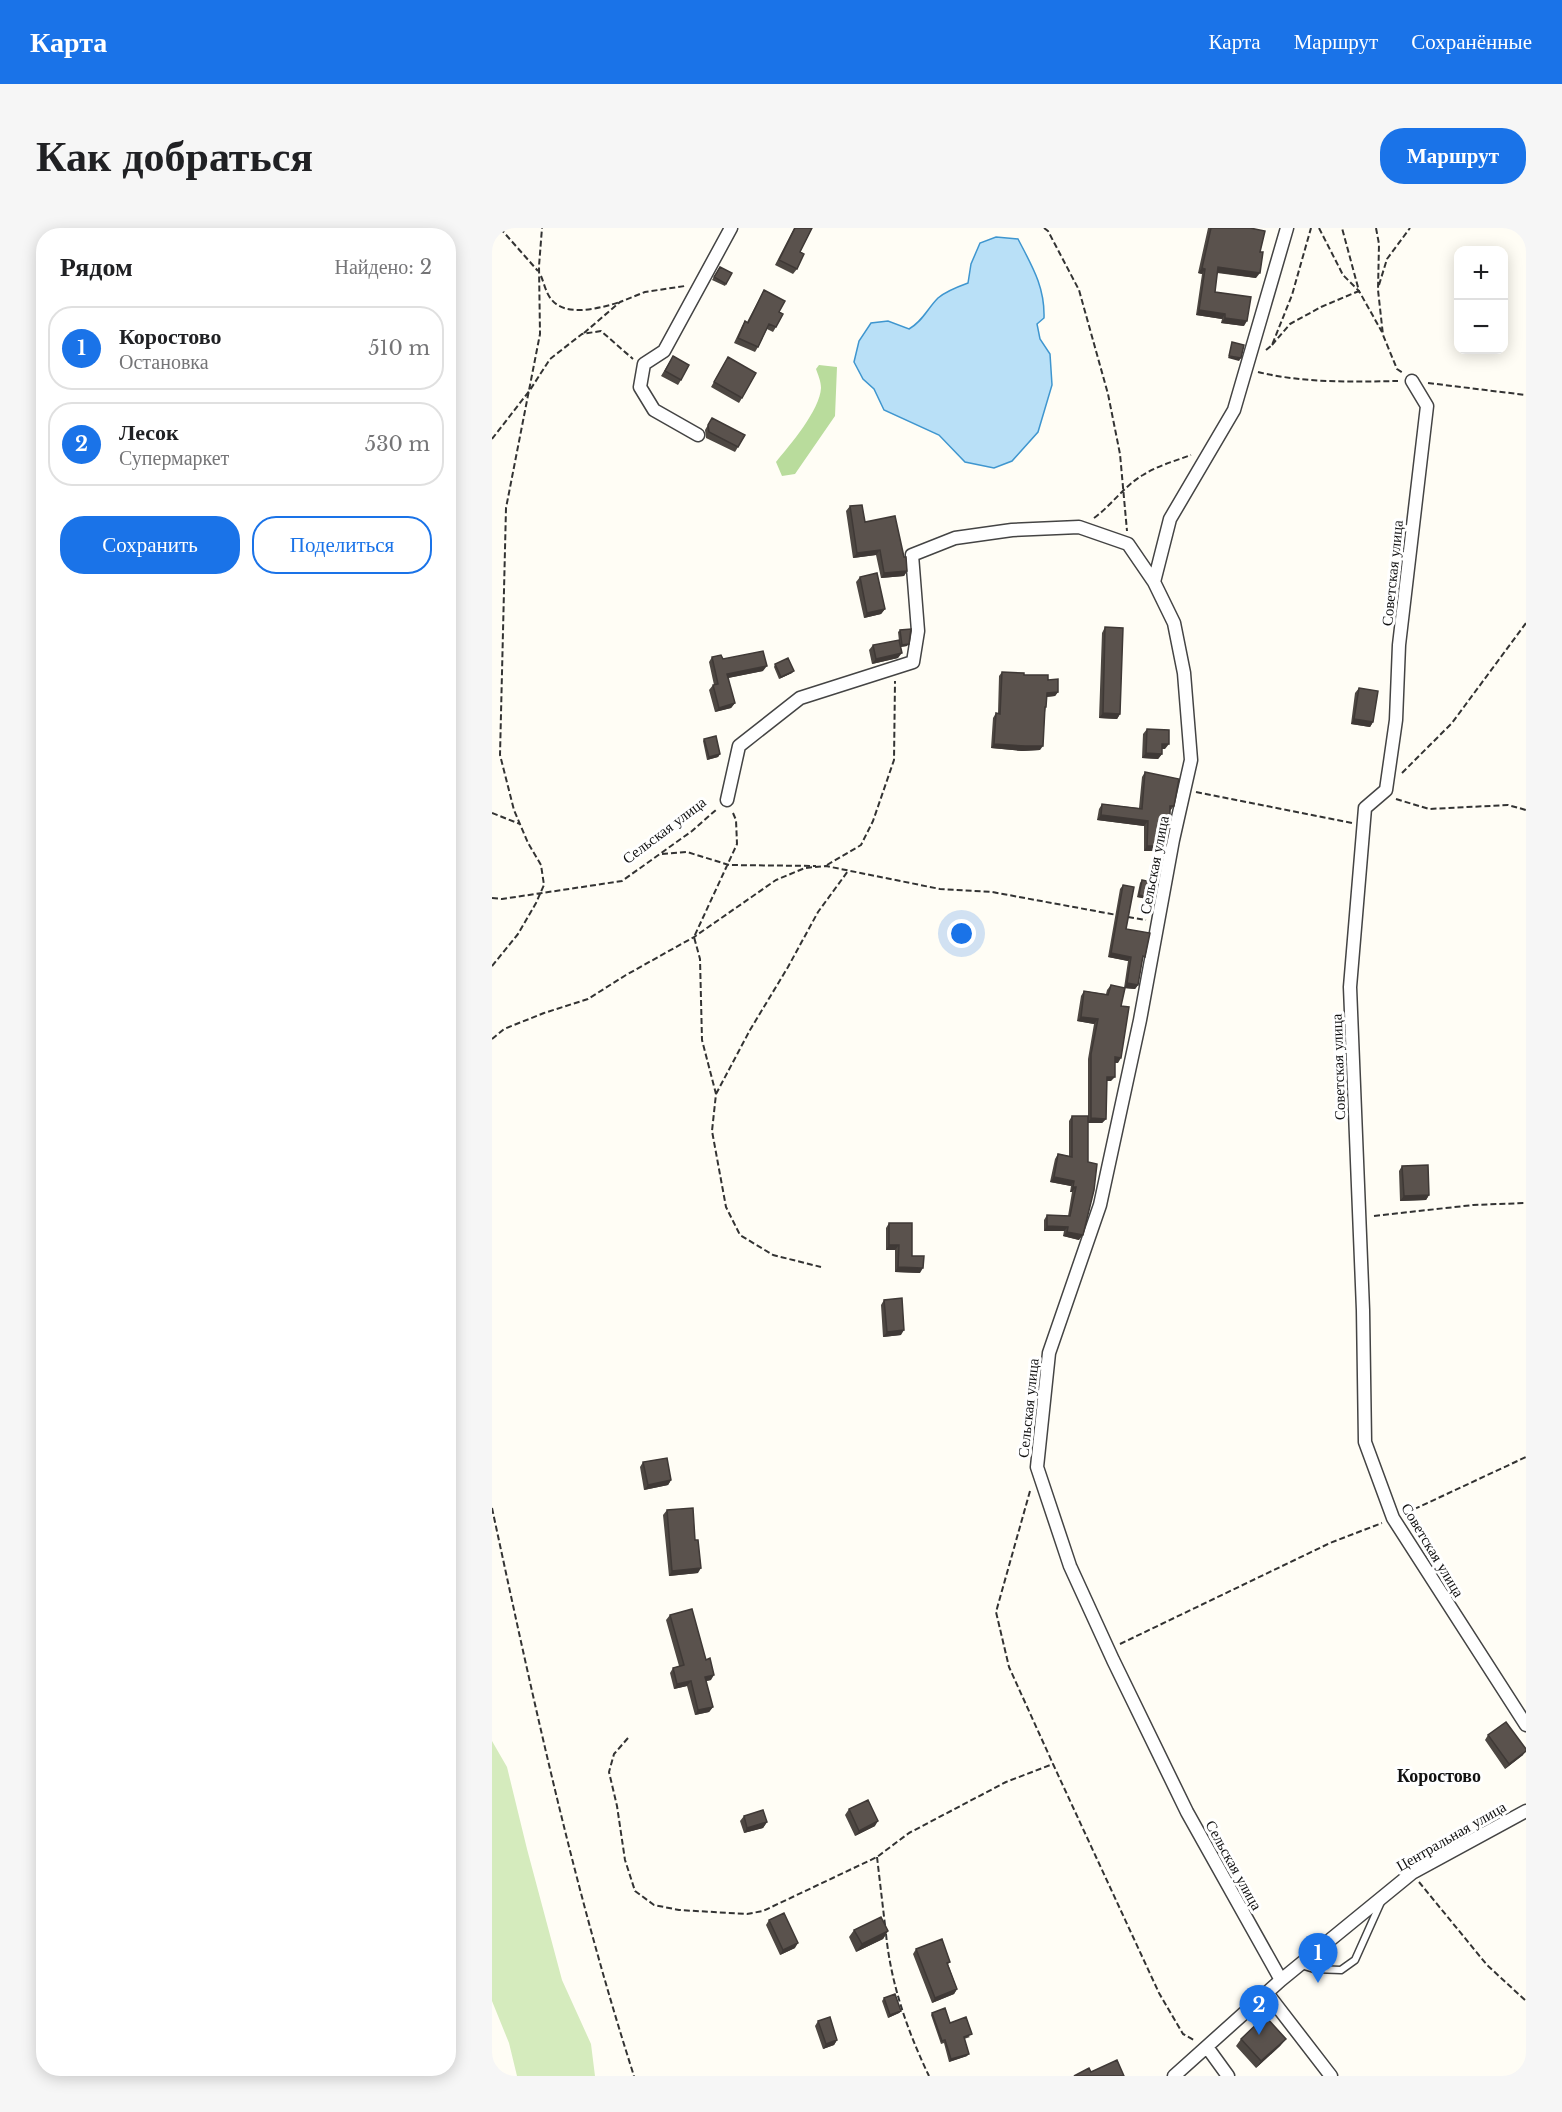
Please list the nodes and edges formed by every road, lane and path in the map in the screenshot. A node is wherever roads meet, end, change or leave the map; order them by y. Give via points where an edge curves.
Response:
1 (500, 228) edge
2 (542, 228) edge
3 (730, 228) edge
4 (1044, 228) edge
5 (1287, 228) edge
6 (1311, 228) edge
7 (1319, 228) edge
8 (1341, 228) edge
9 (1376, 228) edge
10 (1410, 228) edge
11 (539, 273) junction
12 (700, 284) junction
13 (1377, 290) junction
14 (1359, 291) junction
15 (620, 303) junction
16 (582, 334) junction
17 (1383, 335) junction
18 (1272, 345) junction
19 (1263, 353) dead end
20 (644, 364) junction
21 (1246, 369) junction
22 (1412, 381) junction
23 (530, 390) junction
24 (1526, 395) edge
25 (698, 435) dead end
26 (492, 439) edge
27 (1214, 447) junction
28 (1123, 490) junction
29 (1079, 527) junction
30 (1128, 544) junction
31 (1154, 582) junction
32 (1526, 623) edge
33 (897, 667) junction
34 (1402, 773) dead end
35 (1184, 790) junction
36 (1394, 799) dead end
37 (727, 800) junction
38 (1526, 810) edge
39 (492, 813) edge
40 (520, 824) junction
41 (1363, 825) junction
42 (659, 855) junction
43 (729, 865) junction
44 (826, 866) junction
45 (848, 871) junction
46 (541, 893) junction
47 (492, 898) edge
48 (1158, 922) junction
49 (694, 937) junction
50 (492, 966) edge
51 (492, 1039) edge
52 (716, 1094) junction
53 (1526, 1203) edge
54 (1359, 1218) junction
55 (821, 1267) dead end
56 (1525, 1458) edge
57 (1526, 1463) edge
58 (1031, 1490) dead end
59 (492, 1508) edge
60 (1393, 1518) junction
61 (1108, 1650) junction
62 (1526, 1725) edge
63 (628, 1738) dead end
64 (1053, 1764) junction
65 (1526, 1810) edge
66 (877, 1857) junction
67 (1412, 1873) junction
68 (1383, 1897) junction
69 (1300, 1965) junction
70 (1281, 1980) junction
71 (1267, 1993) junction
72 (1526, 2001) edge
73 (1207, 2047) junction
74 (634, 2076) edge
75 (928, 2076) edge
76 (1174, 2076) edge
77 (1228, 2076) edge
78 (1331, 2076) edge

1 - 11 path
2 - 11 path
3 - 12 street
4 - 28 path via 1079,290 1108,394
5 - 21 street
6 - 18 path via 1292,295
7 - 14 path via 1342,275
8 - 14 path
9 - 13 path
10 - 13 path via 1387,259
11 - 15 path via 551,300 566,308 583,310
11 - 23 path via 540,334
12 - 15 path via 645,292
12 - 20 street via 664,351
13 - 17 path
14 - 17 path
14 - 18 path via 1290,324
15 - 16 path
16 - 20 path via 601,331 628,356
16 - 23 path via 550,359
17 - 22 path via 1397,369
18 - 19 path
20 - 25 street via 640,387 654,410
21 - 22 path via 1281,377
21 - 27 street via 1234,410
22 - 24 path
22 - 41 street, Советская улица via 1426,406 1400,645 1396,720 1386,790 1365,808
23 - 26 path
23 - 40 path via 506,508 501,651 500,755
27 - 28 path via 1143,474
27 - 31 street via 1170,519
28 - 29 path via 1103,511
28 - 30 path
29 - 30 street, Сельская улица
29 - 33 street, Сельская улица via 955,538 912,555 918,631 913,662
30 - 31 street, Сельская улица
31 - 35 street, Сельская улица via 1174,623 1184,673 1191,760
32 - 34 path via 1452,723
33 - 37 street, Сельская улица via 800,698 752,734 739,746
33 - 44 path via 894,760 873,821 861,845
35 - 41 path
35 - 48 street, Сельская улица
36 - 38 path via 1429,809 1508,805
37 - 42 path, Сельская улица
37 - 43 path via 736,820 737,844
39 - 40 path
40 - 46 path via 541,865
41 - 54 street, Советская улица via 1350,987
42 - 43 path via 687,852
42 - 46 path, Сельская улица via 622,881
43 - 44 path
43 - 49 path
44 - 45 path
44 - 49 path via 805,868 776,880
45 - 48 path
45 - 52 path via 818,912
46 - 47 path, Сельская улица
46 - 50 path via 518,934
48 - 61 street, Сельская улица via 1100,1205 1049,1353 1037,1467 1070,1566
49 - 51 path via 588,999 504,1029
49 - 52 path via 700,959 702,1040
52 - 55 path via 712,1131 718,1169 726,1207 740,1235 773,1255
53 - 54 path
54 - 60 street, Советская улица via 1365,1442
56 - 57 path
56 - 60 path
58 - 64 path via 996,1612 1009,1667
59 - 74 path via 550,1776 607,1993
60 - 61 path via 1330,1543
60 - 62 street, Советская улица
61 - 70 street, Сельская улица via 1187,1812
63 - 66 path via 614,1754 609,1772 624,1860 635,1891 654,1905 724,1913 763,1911
64 - 66 path via 1006,1782 909,1833
64 - 73 path via 1159,1993 1183,2034
65 - 67 street, Центральная улица
66 - 75 path via 897,1995
67 - 68 street, Центральная улица
67 - 72 path via 1487,1965
68 - 69 street, Центральная улица
68 - 69 lane via 1354,1960 1341,1970
69 - 70 street, Центральная улица
70 - 71 street, Центральная улица
71 - 73 street, Центральная улица
71 - 78 street
73 - 76 street, Центральная улица
73 - 77 street

